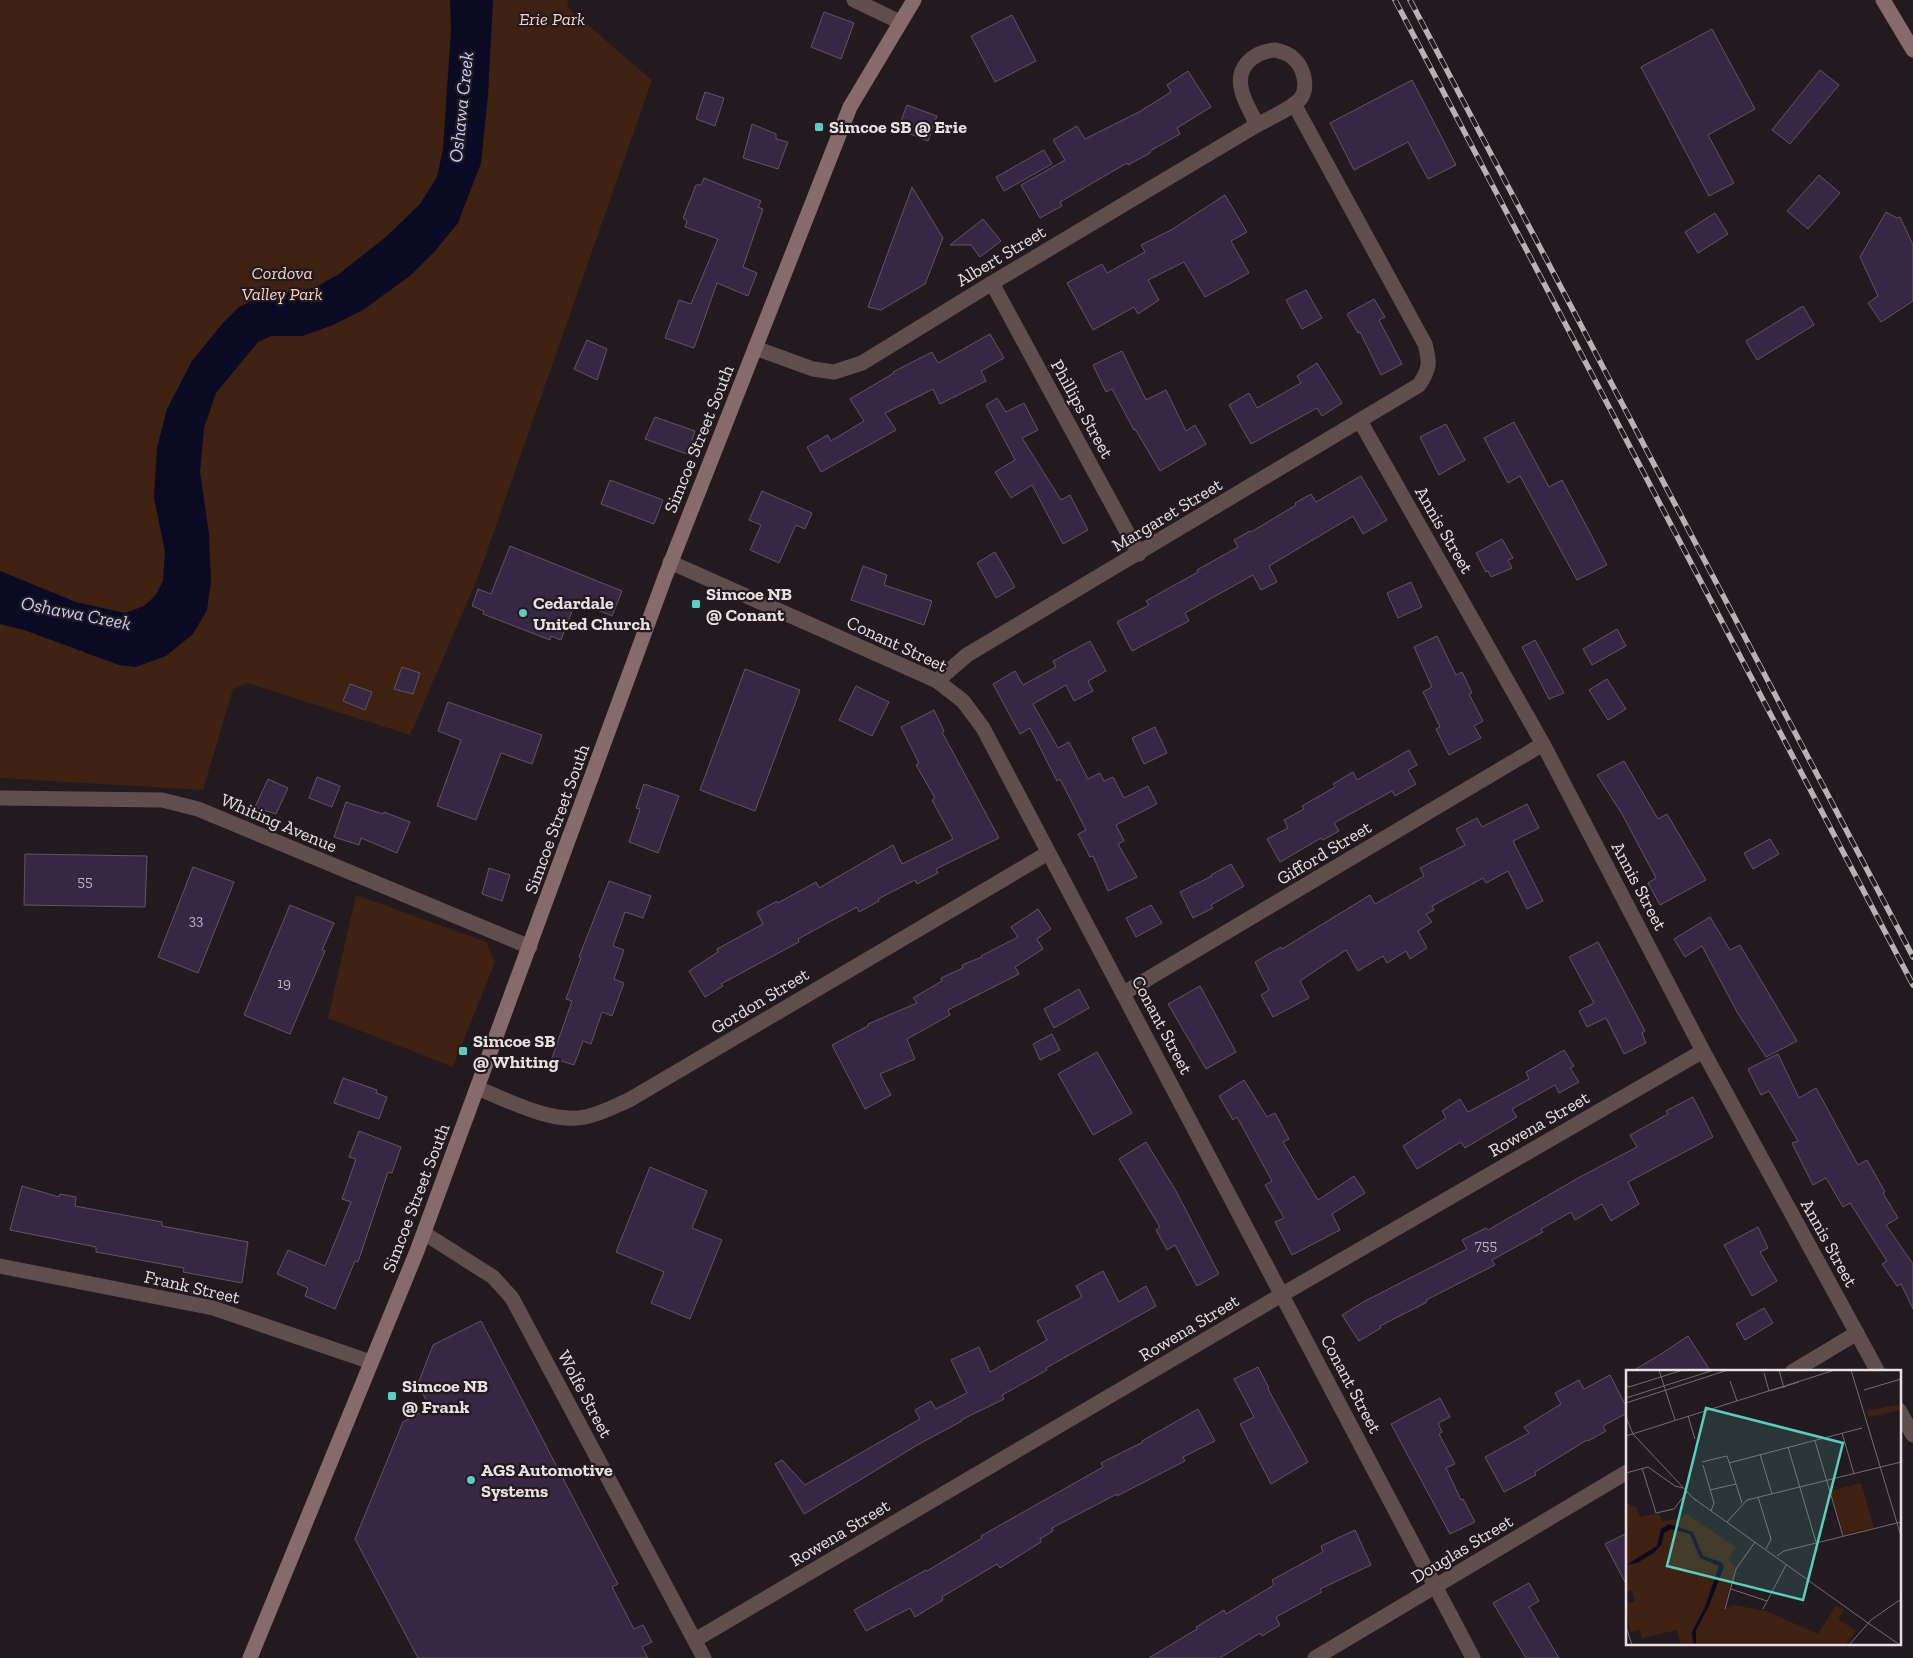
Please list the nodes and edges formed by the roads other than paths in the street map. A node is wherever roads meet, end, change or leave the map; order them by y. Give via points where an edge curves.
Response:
1 (854, 0) edge
2 (914, 0) edge
3 (1883, 0) edge
4 (900, 22) junction
5 (1913, 50) edge
6 (1294, 104) junction
7 (1257, 125) junction
8 (992, 283) junction
9 (755, 348) junction
10 (1360, 421) junction
11 (1139, 554) junction
12 (670, 562) junction
13 (937, 681) junction
14 (1543, 744) junction
15 (0, 798) edge
16 (1048, 853) junction
17 (530, 947) junction
18 (1124, 993) junction
19 (1703, 1051) junction
20 (476, 1088) junction
21 (424, 1233) junction
22 (0, 1266) edge
23 (1282, 1294) junction
24 (1857, 1333) junction
25 (371, 1362) junction
26 (1795, 1370) edge
27 (1877, 1370) edge
28 (1900, 1412) edge
29 (1913, 1435) edge
30 (1626, 1473) edge
31 (1436, 1587) junction
32 (695, 1640) junction
33 (250, 1658) edge
34 (704, 1658) edge
35 (1315, 1658) edge
36 (1473, 1658) edge

1 - 4 street
2 - 4 main road, Simcoe Street South
3 - 5 main road
4 - 9 main road, Simcoe Street South via 850,107
6 - 7 street, Albert Street
6 - 7 street via 1301,97 1304,77 1294,58 1275,50 1254,55 1242,72 1240,83
6 - 10 street, Margaret Street via 1425,344 1429,361 1426,376 1419,385
7 - 8 street, Albert Street
8 - 9 street, Albert Street via 862,364 834,372 813,369
8 - 11 street, Phillips Street
9 - 12 main road, Simcoe Street South
10 - 11 street, Margaret Street
10 - 14 street, Annis Street
11 - 13 street, Margaret Street via 967,655
12 - 13 street, Conant Street
12 - 17 main road, Simcoe Street South
13 - 16 street, Conant Street via 964,701 983,728
14 - 18 street, Gifford Street
14 - 19 street, Annis Street
15 - 17 street, Whiting Avenue via 162,800 198,809
16 - 18 street, Conant Street
16 - 20 street, Gordon Street via 629,1100 605,1111 564,1118 543,1114
17 - 20 main road, Simcoe Street South
18 - 23 street, Conant Street
19 - 23 street, Rowena Street
19 - 24 street, Annis Street
20 - 21 main road, Simcoe Street South
21 - 25 main road, Simcoe Street South
21 - 32 street, Wolfe Street via 493,1278 512,1298
22 - 25 street, Frank Street via 213,1308
23 - 31 street, Conant Street
23 - 32 street, Rowena Street
24 - 26 street
24 - 27 street, Annis Street
25 - 33 main road, Simcoe Street South
28 - 29 street
30 - 31 street, Douglas Street
31 - 35 street, Douglas Street
31 - 36 street, Conant Street
32 - 34 street, Wolfe Street

